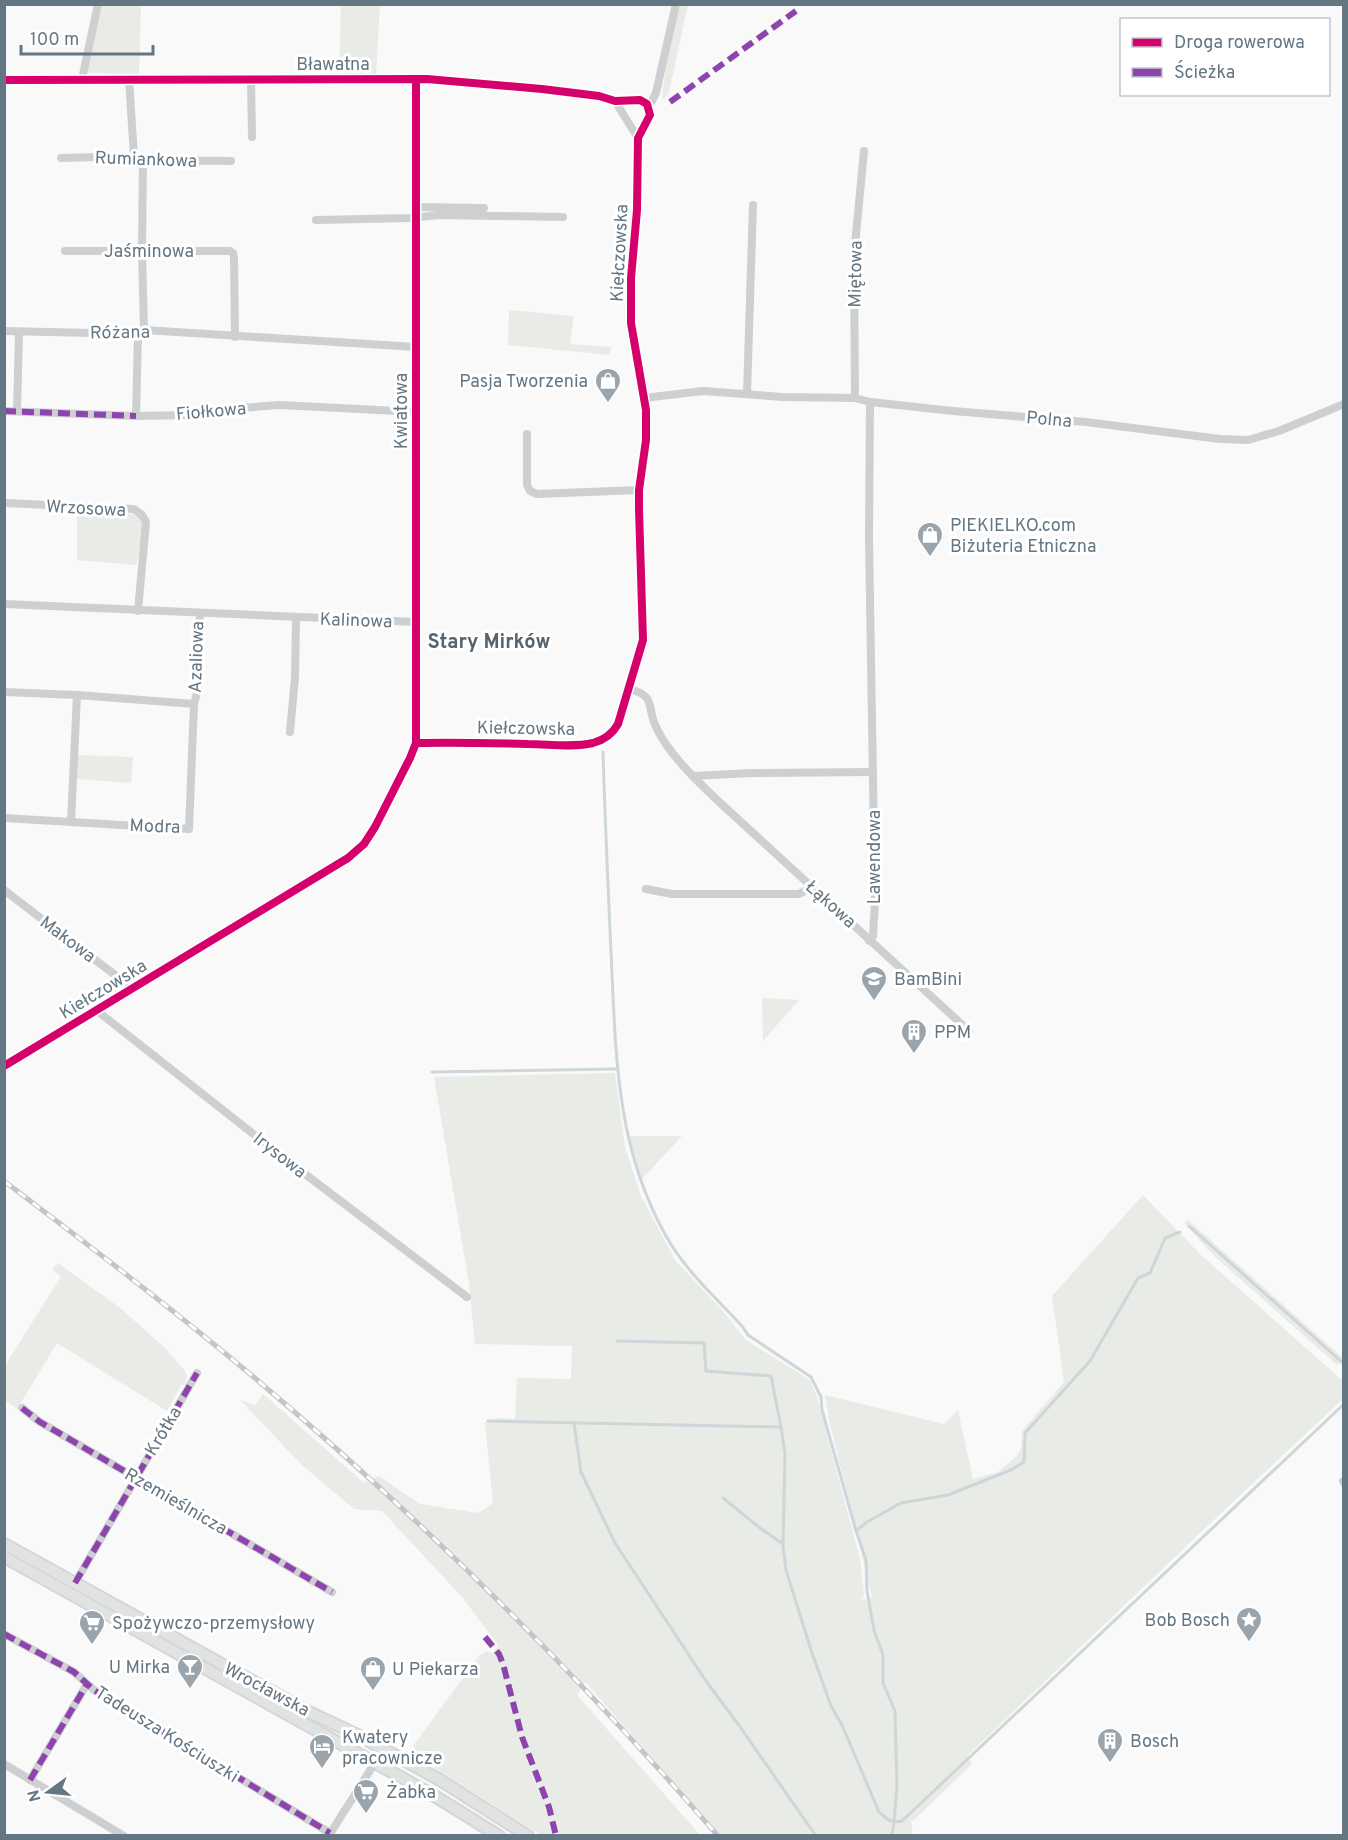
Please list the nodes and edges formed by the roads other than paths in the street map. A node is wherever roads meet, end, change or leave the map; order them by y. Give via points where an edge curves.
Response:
1 (98, 4) edge
2 (676, 4) edge
3 (82, 79) junction
4 (251, 79) junction
5 (416, 79) junction
6 (4, 80) edge
7 (129, 80) junction
8 (615, 101) junction
9 (647, 104) junction
10 (252, 137) dead end
11 (638, 138) junction
12 (864, 151) dead end
13 (134, 156) junction
14 (61, 158) dead end
15 (143, 160) junction
16 (231, 161) dead end
17 (753, 205) dead end
18 (415, 207) junction
19 (484, 208) dead end
20 (562, 217) dead end
21 (415, 218) junction
22 (316, 220) dead end
23 (65, 250) dead end
24 (142, 250) junction
25 (4, 331) edge
26 (19, 332) junction
27 (141, 332) junction
28 (235, 337) junction
29 (416, 347) junction
30 (747, 394) junction
31 (644, 398) junction
32 (855, 398) junction
33 (870, 402) junction
34 (1344, 404) edge
35 (4, 411) edge
36 (16, 411) junction
37 (417, 412) junction
38 (136, 416) junction
39 (527, 434) dead end
40 (639, 490) junction
41 (4, 504) edge
42 (4, 604) edge
43 (138, 610) junction
44 (200, 614) junction
45 (296, 618) junction
46 (417, 622) junction
47 (630, 689) junction
48 (4, 692) edge
49 (77, 695) junction
50 (194, 704) junction
51 (290, 732) dead end
52 (416, 743) junction
53 (873, 772) junction
54 (693, 776) junction
55 (4, 818) edge
56 (71, 822) junction
57 (812, 887) junction
58 (646, 889) dead end
59 (4, 890) edge
60 (869, 941) junction
61 (132, 988) junction
62 (96, 1010) junction
63 (969, 1031) dead end
64 (4, 1066) edge
65 (467, 1297) dead end
66 (197, 1373) dead end
67 (22, 1408) dead end
68 (136, 1478) junction
69 (4, 1544) edge
70 (4, 1557) edge
71 (75, 1583) junction
72 (332, 1592) dead end
73 (4, 1634) edge
74 (87, 1684) junction
75 (382, 1748) junction
76 (375, 1762) junction
77 (4, 1764) edge
78 (30, 1780) junction
79 (330, 1834) edge
80 (124, 1836) edge
81 (499, 1836) edge
82 (528, 1836) edge

1 - 3 street
2 - 9 street via 656,93
3 - 6 street, Bławatna
3 - 7 street, Bławatna
4 - 5 street, Bławatna
4 - 7 street, Bławatna
4 - 10 street
5 - 8 street, Bławatna via 542,89
5 - 18 street, Kwiatowa
7 - 13 street
8 - 9 street, Bławatna via 640,100
8 - 11 street
9 - 11 street, Kiełczowska via 650,115
11 - 31 street, Kiełczowska via 630,314
12 - 32 street, Miętowa via 854,255
13 - 14 street, Rumiankowa
13 - 15 street, Rumiankowa
15 - 16 street, Rumiankowa
15 - 24 street
17 - 30 street
18 - 19 street
18 - 21 street, Kwiatowa
20 - 21 street
21 - 22 street
21 - 29 street, Kwiatowa
23 - 24 street, Jaśminowa
24 - 27 street
24 - 28 street, Jaśminowa via 230,251 234,258
25 - 26 street, Różana
26 - 27 street, Różana
26 - 36 street
27 - 28 street, Różana
27 - 38 street
28 - 29 street, Różana
29 - 37 street, Kwiatowa
30 - 31 street, Polna via 703,391
30 - 32 street, Polna
31 - 40 street, Kiełczowska via 646,440
32 - 33 street, Polna
33 - 34 street, Polna via 1248,440
33 - 53 street, Lawendowa
35 - 36 street, Fiołkowa
36 - 38 street, Fiołkowa
37 - 38 street, Fiołkowa via 279,405 189,415
37 - 46 street, Kwiatowa
39 - 40 street via 530,491 537,494
40 - 47 street, Kiełczowska via 644,629
41 - 43 street, Wrzosowa via 134,510 142,515 146,522
42 - 43 street, Azaliowa
43 - 44 street, Azaliowa
44 - 45 street, Kalinowa
44 - 50 street, Azaliowa
45 - 46 street, Kalinowa
45 - 51 street, Kalinowa
46 - 52 street, Kwiatowa
47 - 52 street, Kiełczowska via 615,728 593,743
47 - 54 street, Łąkowa via 649,699 657,729
48 - 49 street, Azaliowa
49 - 50 street, Azaliowa
49 - 56 street
50 - 56 street, Modra via 189,829
52 - 61 street, Kiełczowska via 360,848
53 - 54 street
53 - 60 street, Lawendowa via 875,902 873,936
54 - 57 street, Łąkowa
55 - 56 street, Modra
57 - 58 street via 799,894 672,894
57 - 60 street, Łąkowa
59 - 61 street, Makowa
60 - 63 street, Łąkowa
61 - 62 street, Kiełczowska
62 - 64 street, Kiełczowska
62 - 65 street, Irysowa
66 - 68 street, Krótka
67 - 68 street, Rzemieślnicza
68 - 71 street, Krótka
68 - 72 street, Rzemieślnicza
69 - 71 main road, Wrocławska
70 - 76 main road, Wrocławska
71 - 75 main road, Wrocławska
73 - 74 street, Tadeusza Kościuszki via 74,1672
74 - 78 street
74 - 79 street, Tadeusza Kościuszki
75 - 76 street
75 - 82 main road, Wrocławska via 481,1804
76 - 79 street
76 - 81 main road, Wrocławska
77 - 78 street
78 - 80 street

